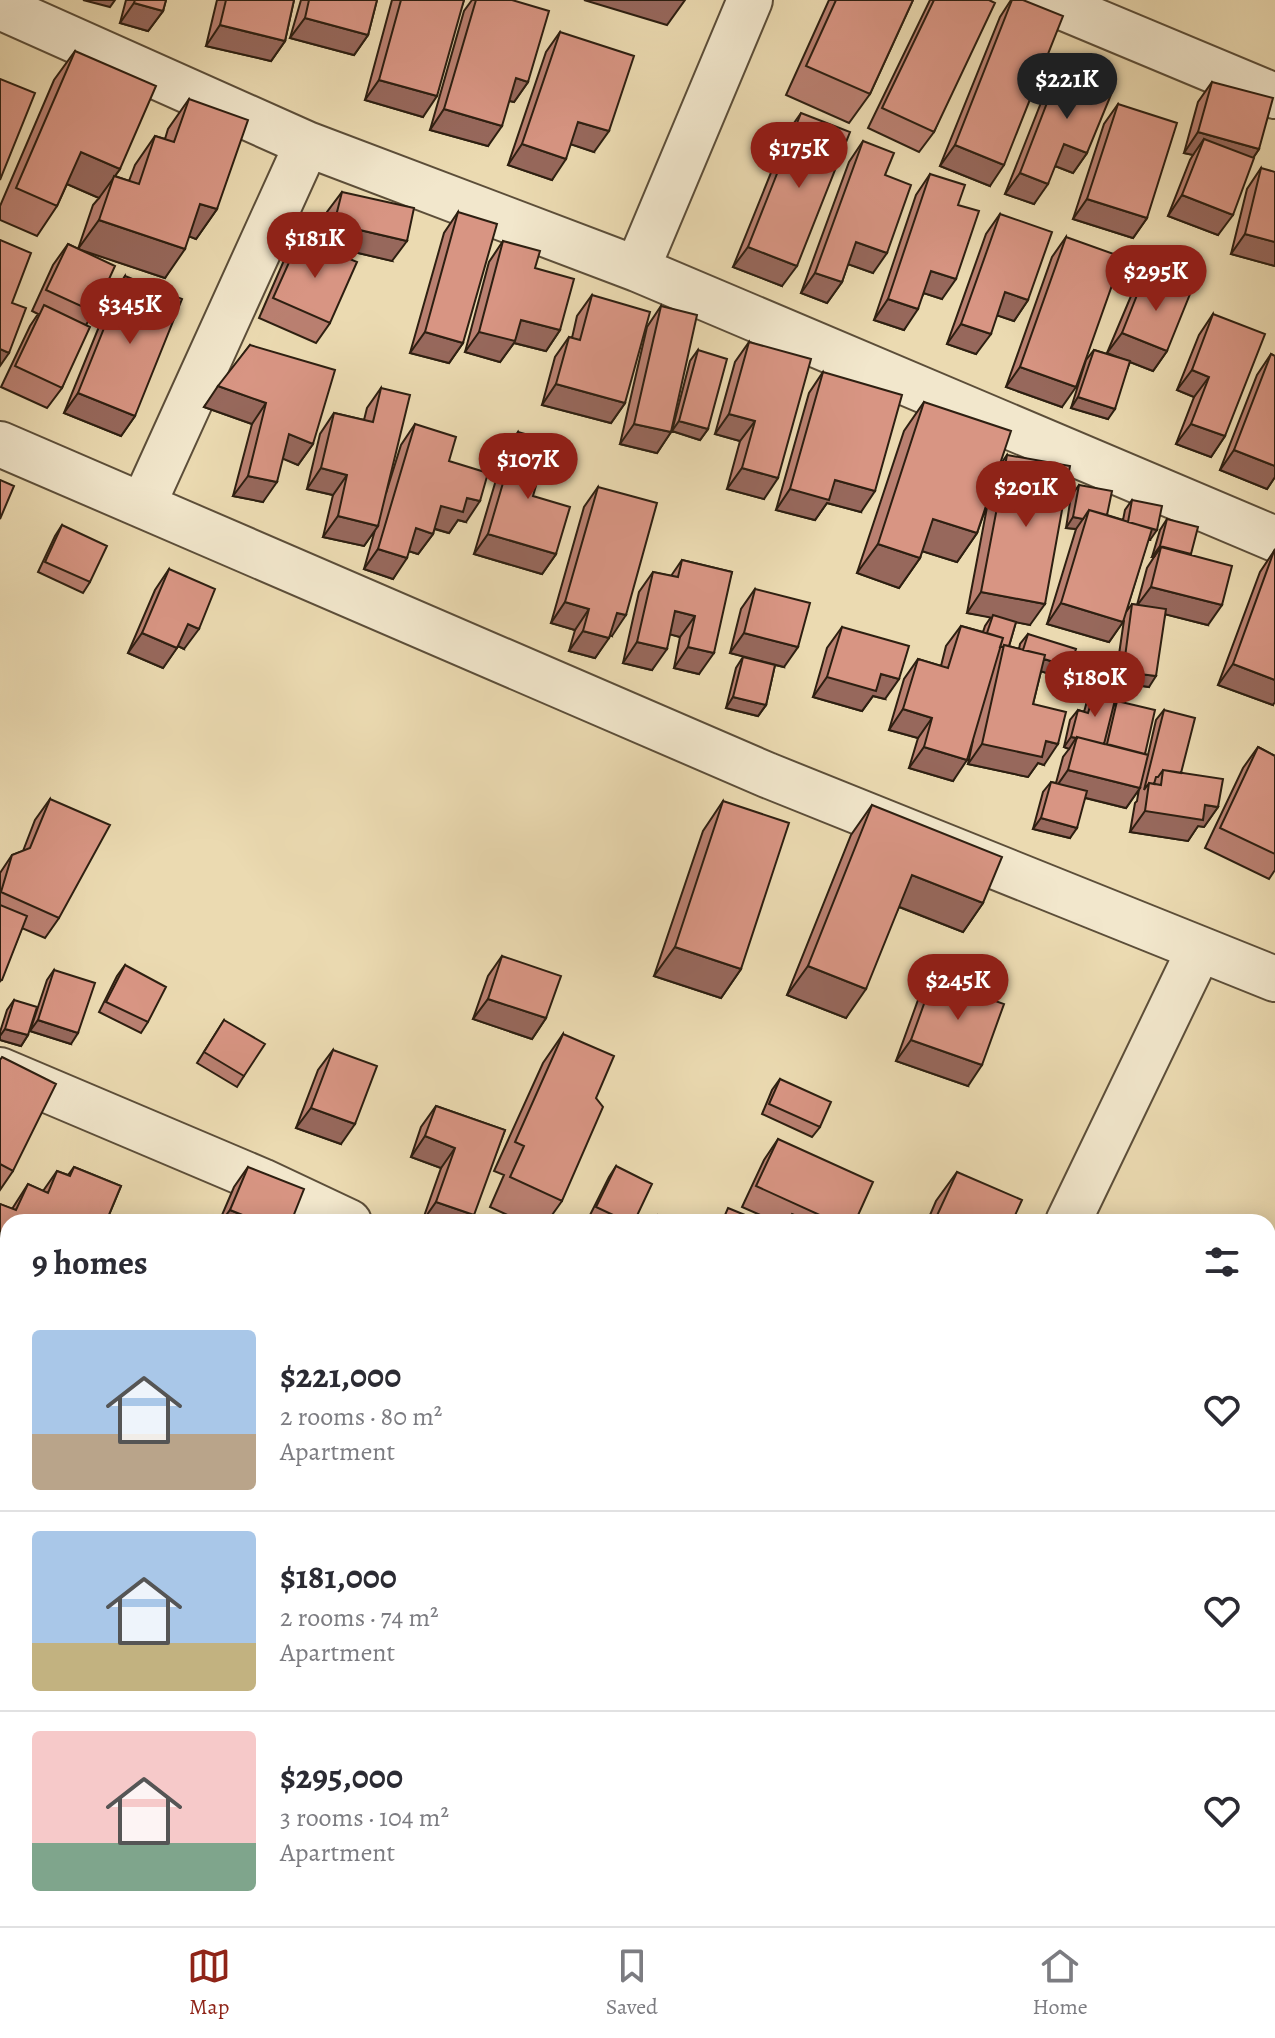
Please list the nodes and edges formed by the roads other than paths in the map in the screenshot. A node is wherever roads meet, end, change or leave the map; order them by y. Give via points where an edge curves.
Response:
1 (750, 0) edge
2 (1045, 0) edge
3 (0, 7) edge
4 (1275, 96) edge
5 (307, 144) junction
6 (637, 269) junction
7 (0, 444) edge
8 (143, 505) junction
9 (1275, 539) edge
10 (1199, 950) junction
11 (1275, 979) edge
12 (0, 1070) edge
13 (332, 1214) edge
14 (1072, 1214) edge

1 - 6 street
2 - 4 street
3 - 5 street
5 - 6 street
5 - 8 street
6 - 9 street
7 - 8 street
8 - 10 street via 767,775
10 - 11 street
10 - 14 street
12 - 13 street

